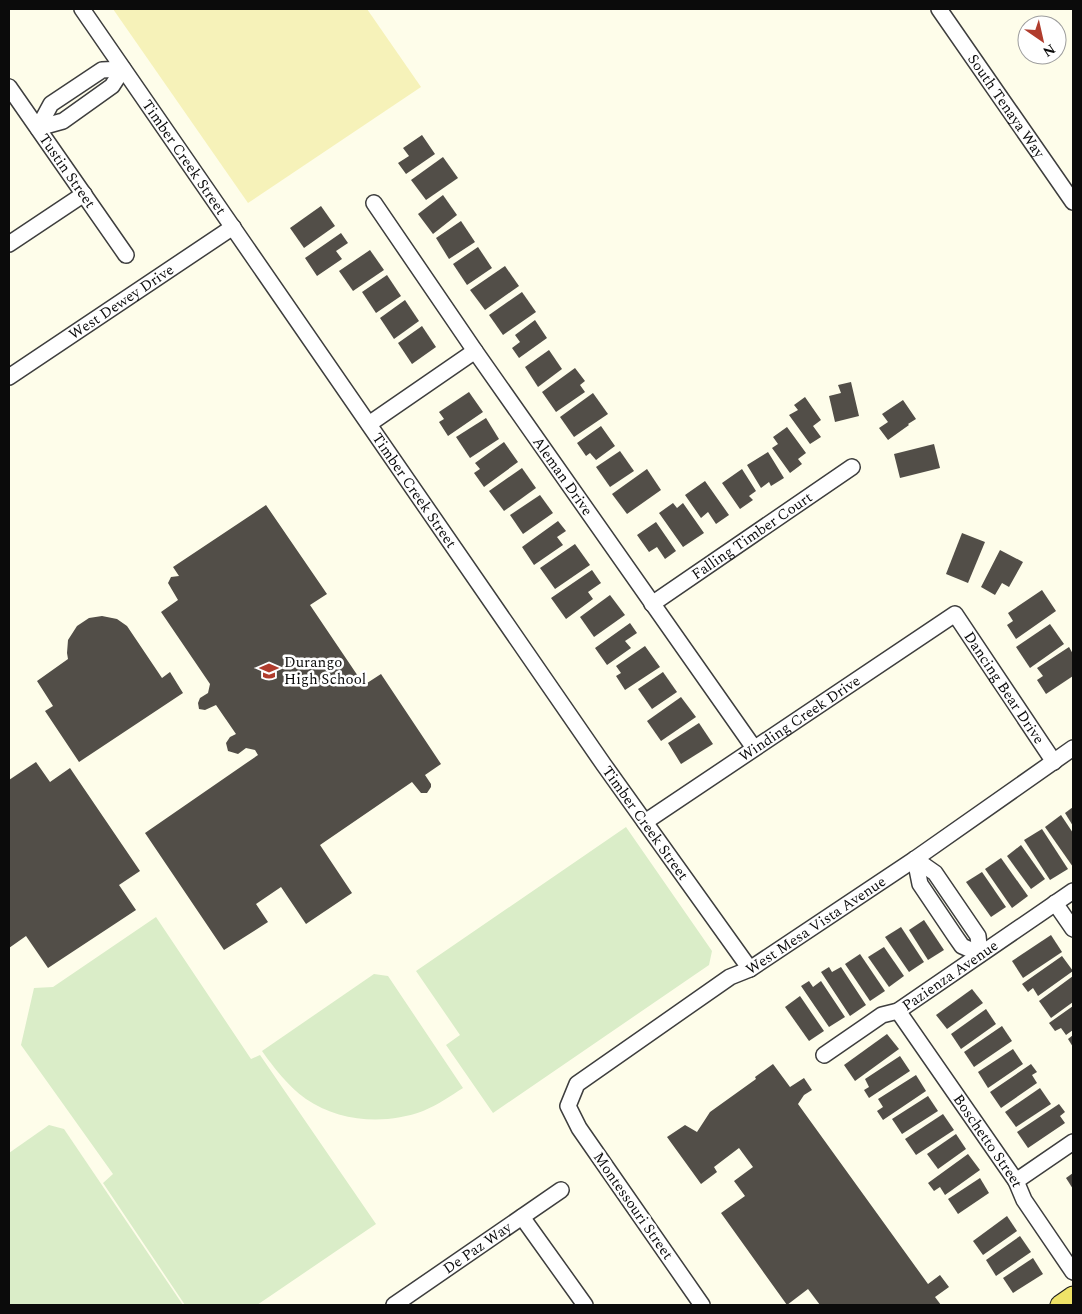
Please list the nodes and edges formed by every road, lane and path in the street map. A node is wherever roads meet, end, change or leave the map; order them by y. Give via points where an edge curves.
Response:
1 (82, 9) edge
2 (939, 9) edge
3 (123, 69) junction
4 (9, 87) edge
5 (38, 128) junction
6 (84, 194) junction
7 (1073, 202) edge
8 (374, 203) dead end
9 (232, 227) junction
10 (9, 244) edge
11 (126, 255) dead end
12 (475, 352) junction
13 (9, 377) edge
14 (369, 424) junction
15 (852, 466) dead end
16 (652, 604) junction
17 (955, 614) joint
18 (754, 748) junction
19 (1073, 748) edge
20 (1054, 762) junction
21 (645, 822) junction
22 (915, 859) junction
23 (1073, 891) edge
24 (1055, 903) junction
25 (1073, 929) edge
26 (980, 954) junction
27 (750, 969) junction
28 (898, 1011) junction
29 (824, 1055) dead end
30 (568, 1106) joint
31 (1073, 1142) edge
32 (1016, 1181) junction
33 (561, 1190) dead end
34 (522, 1216) junction
35 (1073, 1272) edge
36 (1073, 1296) edge
37 (394, 1305) edge
38 (585, 1305) edge
39 (702, 1305) edge
40 (1060, 1305) edge

1 - 3 street, Timber Creek Street
2 - 7 street, South Tenaya Way
3 - 5 street via 102,70 51,104
3 - 9 street, Timber Creek Street
4 - 5 street, Tustin Street
5 - 6 street, Tustin Street
6 - 10 street
6 - 11 street, Tustin Street
8 - 12 street, Aleman Drive
9 - 13 street, West Dewey Drive
9 - 14 street, Timber Creek Street
12 - 14 street
12 - 16 street, Aleman Drive
14 - 21 street, Timber Creek Street
15 - 16 street, Falling Timber Court
16 - 18 street, Aleman Drive
17 - 18 street, Winding Creek Drive
17 - 20 street, Dancing Bear Drive
18 - 21 street, Winding Creek Drive
19 - 20 street, West Mesa Vista Avenue
20 - 22 street, West Mesa Vista Avenue
21 - 27 street, Timber Creek Street
22 - 26 street via 936,873 978,936
22 - 27 street, West Mesa Vista Avenue
23 - 24 street, Pazienza Avenue
24 - 25 street
24 - 26 street, Pazienza Avenue
26 - 28 street, Pazienza Avenue
27 - 30 street, West Mesa Vista Avenue via 730,977 577,1084
28 - 29 street, Pazienza Avenue via 882,1015
28 - 32 street, Boschetto Street
30 - 39 street, Montessouri Street via 579,1128
31 - 32 street
32 - 35 street, Boschetto Street via 1024,1200
33 - 34 street, De Paz Way
34 - 37 street, De Paz Way
34 - 38 street
36 - 40 main road

